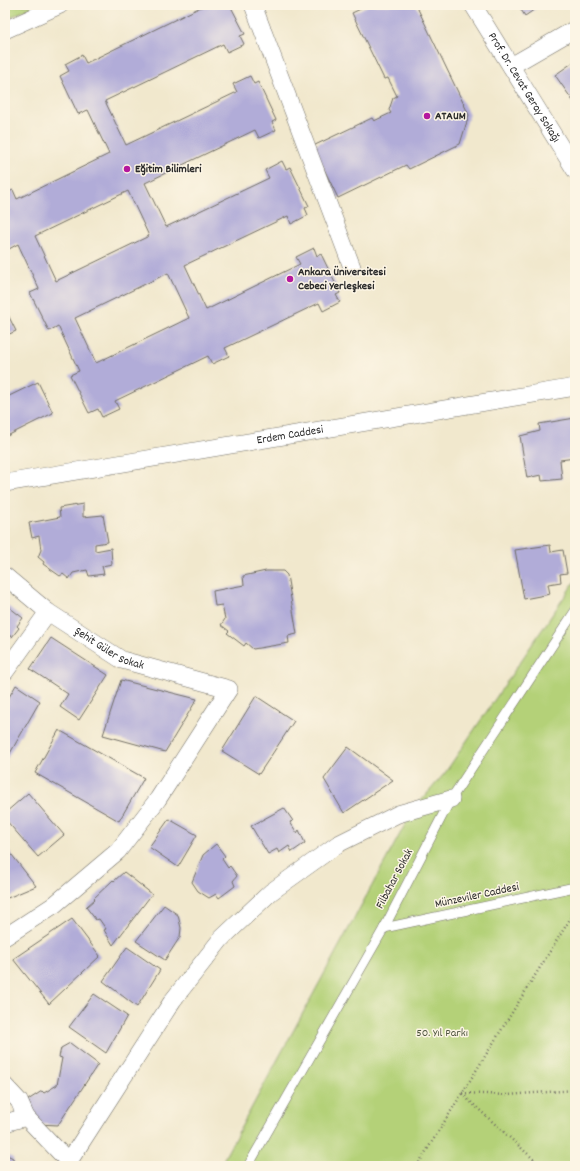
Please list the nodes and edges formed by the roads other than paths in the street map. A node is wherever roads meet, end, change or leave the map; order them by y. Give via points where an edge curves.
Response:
1 (60, 5) edge
2 (253, 5) edge
3 (473, 5) edge
4 (575, 29) edge
5 (5, 30) edge
6 (512, 66) junction
7 (575, 170) edge
8 (352, 267) dead end
9 (575, 387) edge
10 (5, 483) edge
11 (5, 576) edge
12 (575, 611) edge
13 (48, 612) junction
14 (5, 672) edge
15 (451, 799) junction
16 (575, 887) edge
17 (384, 928) junction
18 (5, 937) edge
19 (5, 1086) edge
20 (26, 1117) junction
21 (5, 1123) edge
22 (67, 1163) edge
23 (248, 1166) edge

1 - 5 street
2 - 8 street
3 - 6 street, Prof. Dr. Cevat Geray Sokağı
4 - 6 street
6 - 7 street, Prof. Dr. Cevat Geray Sokağı
9 - 10 street, Erdem Caddesi
11 - 13 street, Şehit Güler Sokak
12 - 15 lane, Filbahar Sokak
13 - 14 street
13 - 18 street, Şehit Güler Sokak via 122,660 229,689 158,799 118,851 54,905
15 - 17 lane, Filbahar Sokak
15 - 22 street via 398,814 338,844 265,897 221,939 173,1000
16 - 17 lane, Münzeviler Caddesi
17 - 23 lane, Filbahar Sokak
19 - 20 street via 19,1101
20 - 21 street
20 - 22 street

